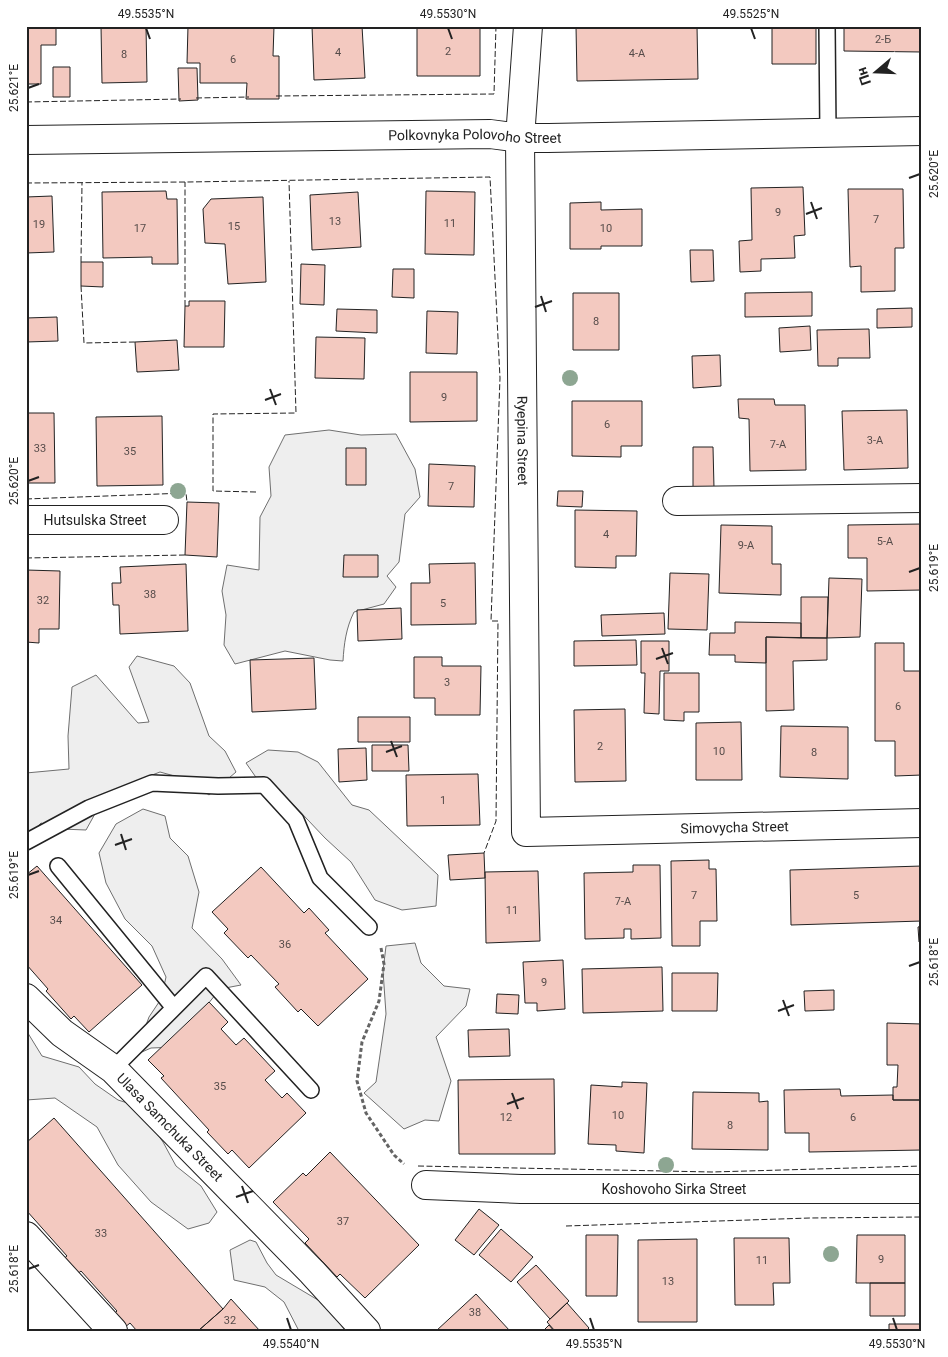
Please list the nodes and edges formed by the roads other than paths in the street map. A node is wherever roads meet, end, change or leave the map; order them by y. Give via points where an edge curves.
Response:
1 (528, 26) edge
2 (827, 26) edge
3 (922, 131) edge
4 (828, 133) junction
5 (520, 138) junction
6 (26, 140) edge
7 (922, 498) edge
8 (677, 501) dead end
9 (26, 520) edge
10 (164, 520) dead end
11 (922, 823) edge
12 (548, 832) joint
13 (26, 842) edge
14 (58, 866) dead end
15 (369, 927) road end
16 (26, 998) edge
17 (174, 1008) junction
18 (113, 1069) junction
19 (311, 1090) dead end
20 (426, 1185) road end
21 (922, 1189) edge
22 (26, 1236) edge
23 (113, 1331) edge
24 (366, 1331) edge

1 - 5 street, Ryepina Street
2 - 4 lane
3 - 4 street, Polkovnyka Polovoho Street
4 - 5 street, Polkovnyka Polovoho Street
5 - 6 street, Polkovnyka Polovoho Street via 490,134
5 - 12 street, Ryepina Street via 526,832
7 - 8 street
9 - 10 street, Hutsulska Street
11 - 12 street, Simovycha Street
13 - 15 lane via 89,808 152,783 264,785 296,820 320,878
14 - 17 lane
16 - 18 street, Ulasa Samchuka Street via 62,1033
17 - 18 lane
17 - 19 lane via 206,976
18 - 24 street, Ulasa Samchuka Street
20 - 21 street, Koshovoho Sirka Street via 521,1189
22 - 23 street

